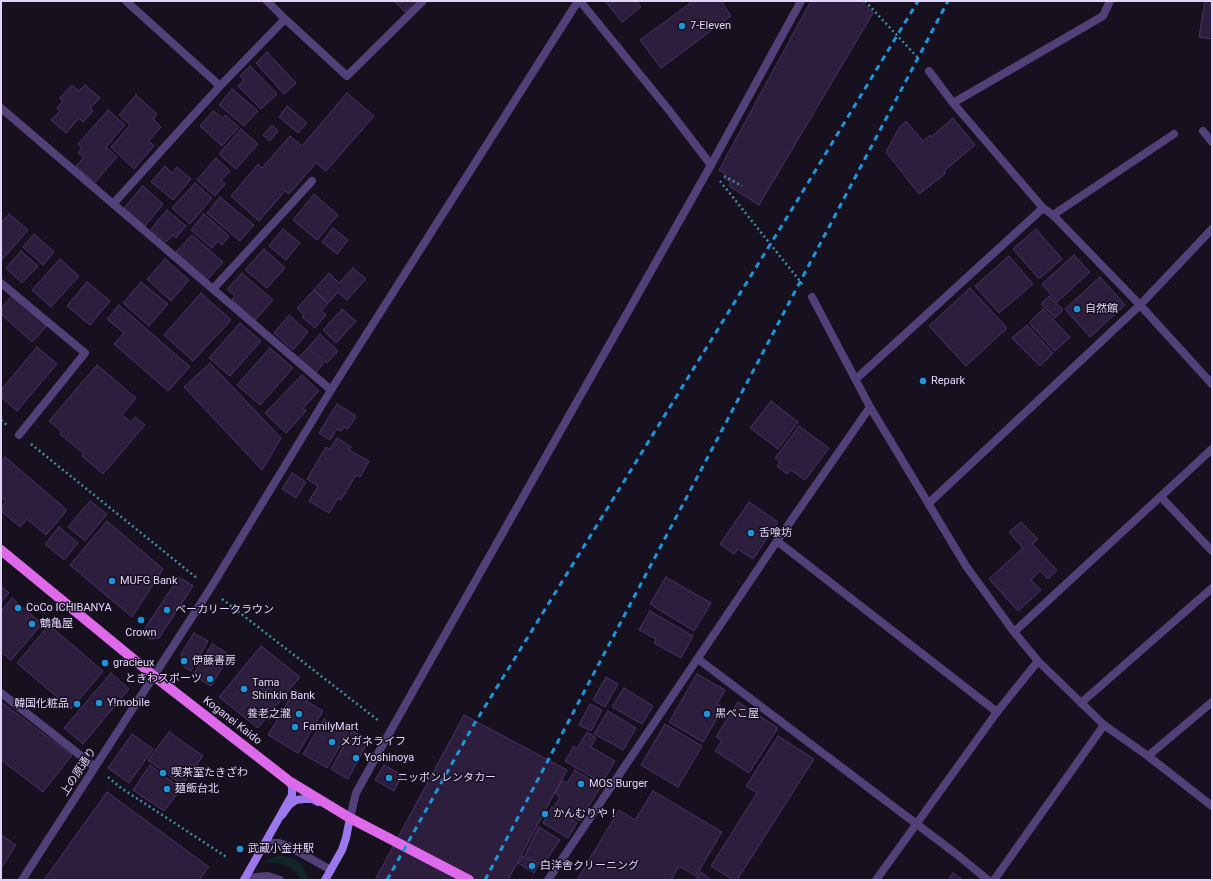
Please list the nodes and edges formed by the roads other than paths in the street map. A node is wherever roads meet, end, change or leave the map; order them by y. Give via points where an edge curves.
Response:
1 (126, 1) edge
2 (267, 1) edge
3 (423, 1) edge
4 (579, 1) edge
5 (801, 1) edge
6 (1110, 1) edge
7 (285, 19) junction
8 (929, 71) road end
9 (220, 86) junction
10 (953, 103) junction
11 (1, 108) edge
12 (1203, 131) dead end
13 (1174, 134) dead end
14 (1212, 142) edge
15 (712, 165) junction
16 (312, 181) dead end
17 (113, 204) junction
18 (1043, 208) junction
19 (1053, 215) junction
20 (1212, 229) edge
21 (1, 283) edge
22 (213, 289) junction
23 (812, 297) road end
24 (1140, 306) junction
25 (856, 379) junction
26 (1212, 384) edge
27 (331, 390) junction
28 (870, 407) junction
29 (19, 434) road end
30 (1212, 449) edge
31 (1161, 497) junction
32 (929, 503) junction
33 (777, 542) junction
34 (1, 550) edge
35 (1212, 551) edge
36 (1212, 588) edge
37 (1014, 632) junction
38 (698, 659) junction
39 (1038, 660) junction
40 (154, 676) junction
41 (1, 693) edge
42 (1212, 702) edge
43 (1081, 703) junction
44 (997, 712) junction
45 (1104, 725) junction
46 (1148, 756) junction
47 (95, 767) junction
48 (289, 781) junction
49 (1212, 806) edge
50 (282, 814) junction
51 (350, 818) junction
52 (917, 824) junction
53 (265, 843) junction
54 (331, 870) junction
55 (22, 880) edge
56 (244, 880) edge
57 (280, 880) edge
58 (326, 880) edge
59 (469, 880) edge
60 (548, 880) edge
61 (876, 880) edge
62 (988, 880) edge
63 (994, 880) edge

1 - 9 street
2 - 7 street
3 - 7 street via 347,76
4 - 15 street
4 - 27 street, 上の原通り
5 - 15 street
6 - 10 street via 1103,16
7 - 9 street
8 - 10 street
9 - 17 street
10 - 18 street
11 - 17 street
12 - 14 street
13 - 19 street
15 - 51 street via 356,793
16 - 22 street
17 - 22 street
18 - 19 street
18 - 25 street
19 - 24 street
20 - 24 street
21 - 29 street via 85,353
22 - 27 street
23 - 25 street
24 - 26 street
24 - 32 street
25 - 28 street
27 - 40 street, 上の原通り via 210,590
28 - 32 street
28 - 33 street
30 - 31 street
31 - 35 street
31 - 37 street
32 - 37 street via 966,566
33 - 38 street
33 - 44 street
34 - 40 main road, Koganei Kaido
36 - 43 street
37 - 39 street
38 - 52 street
38 - 60 street
39 - 43 street
39 - 44 street
40 - 47 street, 上の原通り
40 - 48 main road, Koganei Kaido
41 - 47 street
42 - 46 street
43 - 45 street
44 - 52 street
45 - 46 street
45 - 63 street
46 - 49 street
47 - 55 street, 上の原通り
48 - 50 street via 292,795
48 - 51 main road, Koganei Kaido
50 - 51 street via 296,800 312,799
50 - 53 street
51 - 54 street via 342,850
51 - 59 main road, Koganei Kaido
52 - 61 street
52 - 62 street
53 - 54 street via 288,846
53 - 56 street
54 - 58 street
56 - 57 street via 268,876

